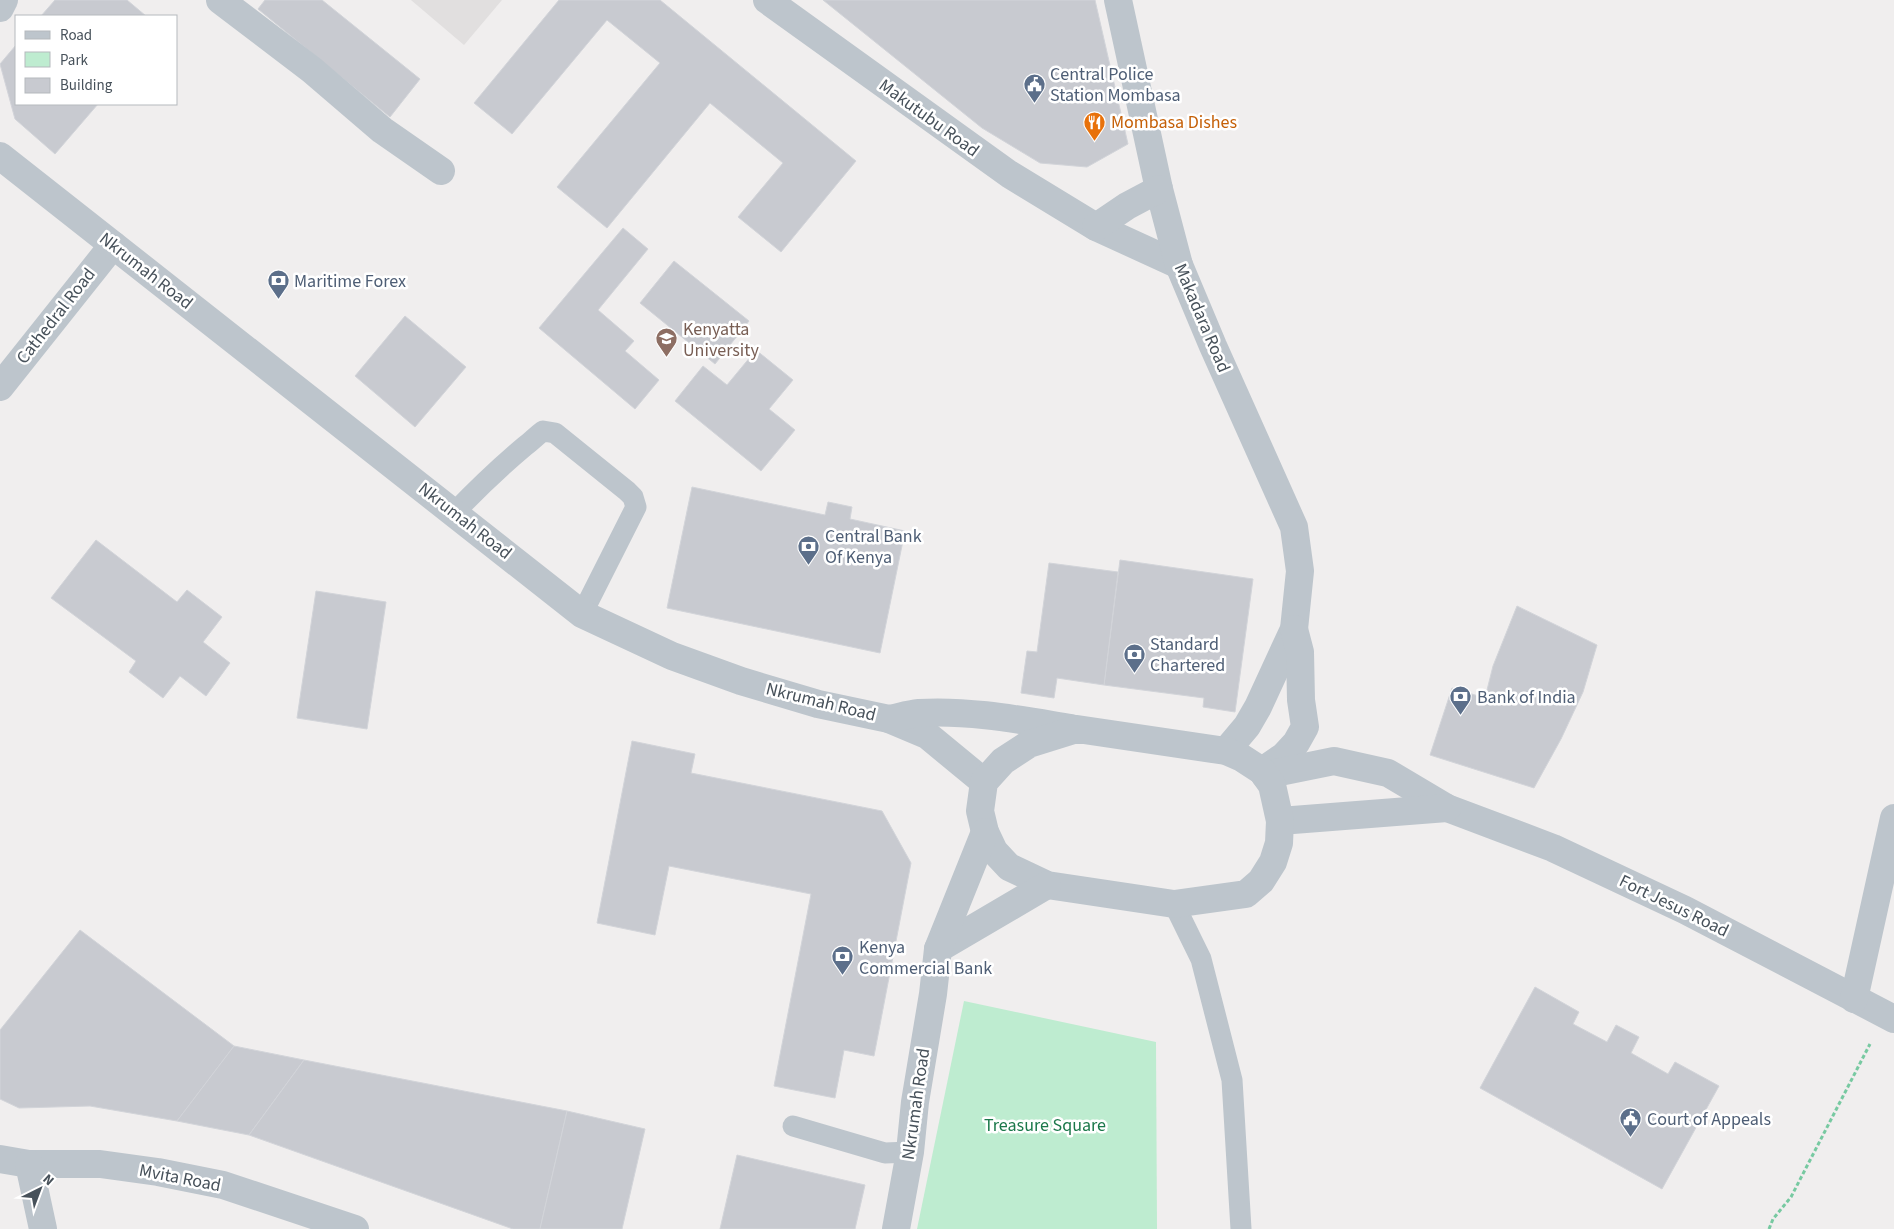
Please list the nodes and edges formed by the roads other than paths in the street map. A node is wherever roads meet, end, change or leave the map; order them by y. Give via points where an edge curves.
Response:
1 (4, 0) edge
2 (220, 0) edge
3 (767, 0) edge
4 (1118, 0) edge
5 (0, 8) edge
6 (0, 156) edge
7 (441, 171) dead end
8 (1160, 189) junction
9 (1096, 227) junction
10 (113, 244) junction
11 (1179, 265) junction
12 (0, 387) edge
13 (454, 512) junction
14 (582, 614) junction
15 (1294, 629) junction
16 (889, 719) junction
17 (1078, 730) junction
18 (1226, 751) junction
19 (1264, 773) junction
20 (984, 782) junction
21 (1447, 808) junction
22 (1894, 818) edge
23 (1280, 822) junction
24 (985, 832) junction
25 (1047, 885) junction
26 (1174, 904) junction
27 (938, 949) junction
28 (1854, 999) junction
29 (1890, 1017) edge
30 (793, 1126) dead end
31 (910, 1152) junction
32 (0, 1159) edge
33 (29, 1164) junction
34 (43, 1229) edge
35 (355, 1229) edge
36 (896, 1229) edge
37 (1241, 1229) edge

1 - 5 street
2 - 7 street via 312,70 382,130
3 - 9 street, Makutubu Road via 1009,174
4 - 8 street, Makadara Road
6 - 10 street, Nkrumah Road
8 - 9 street
8 - 11 street, Makadara Road
9 - 11 street, Makutubu Road
10 - 12 street, Cathedral Road
10 - 13 street, Nkrumah Road
11 - 15 street, Makadara Road via 1294,527 1300,571
13 - 14 street, Nkrumah Road
13 - 14 lane via 501,465 535,437 543,431 555,433 634,497 636,507
14 - 16 street, Nkrumah Road via 672,656 733,678 818,704
15 - 18 street, Makadara Road via 1258,707
15 - 19 street, Makadara Road via 1300,652 1305,727 1296,743
16 - 17 street via 918,713 958,713
16 - 20 street, Nkrumah Road via 927,735
17 - 18 street
17 - 20 street via 1029,744 1003,761
18 - 19 street
19 - 21 street, Fort Jesus Road via 1334,760 1388,773
19 - 23 street via 1272,785
20 - 24 street via 980,811
21 - 23 street, Fort Jesus Road
21 - 28 street, Fort Jesus Road via 1553,848 1685,910
22 - 28 street
23 - 26 street via 1279,843 1273,862 1261,881 1246,894
24 - 25 street via 994,851 1009,867
24 - 27 street, Nkrumah Road
25 - 26 street
25 - 27 street
26 - 37 lane via 1200,959 1232,1080
27 - 31 street, Nkrumah Road
28 - 29 street, Fort Jesus Road
30 - 31 lane via 885,1153
31 - 36 street, Nkrumah Road
32 - 33 street, Mvita Road
33 - 34 street
33 - 35 street, Mvita Road via 100,1164 158,1172 223,1185

